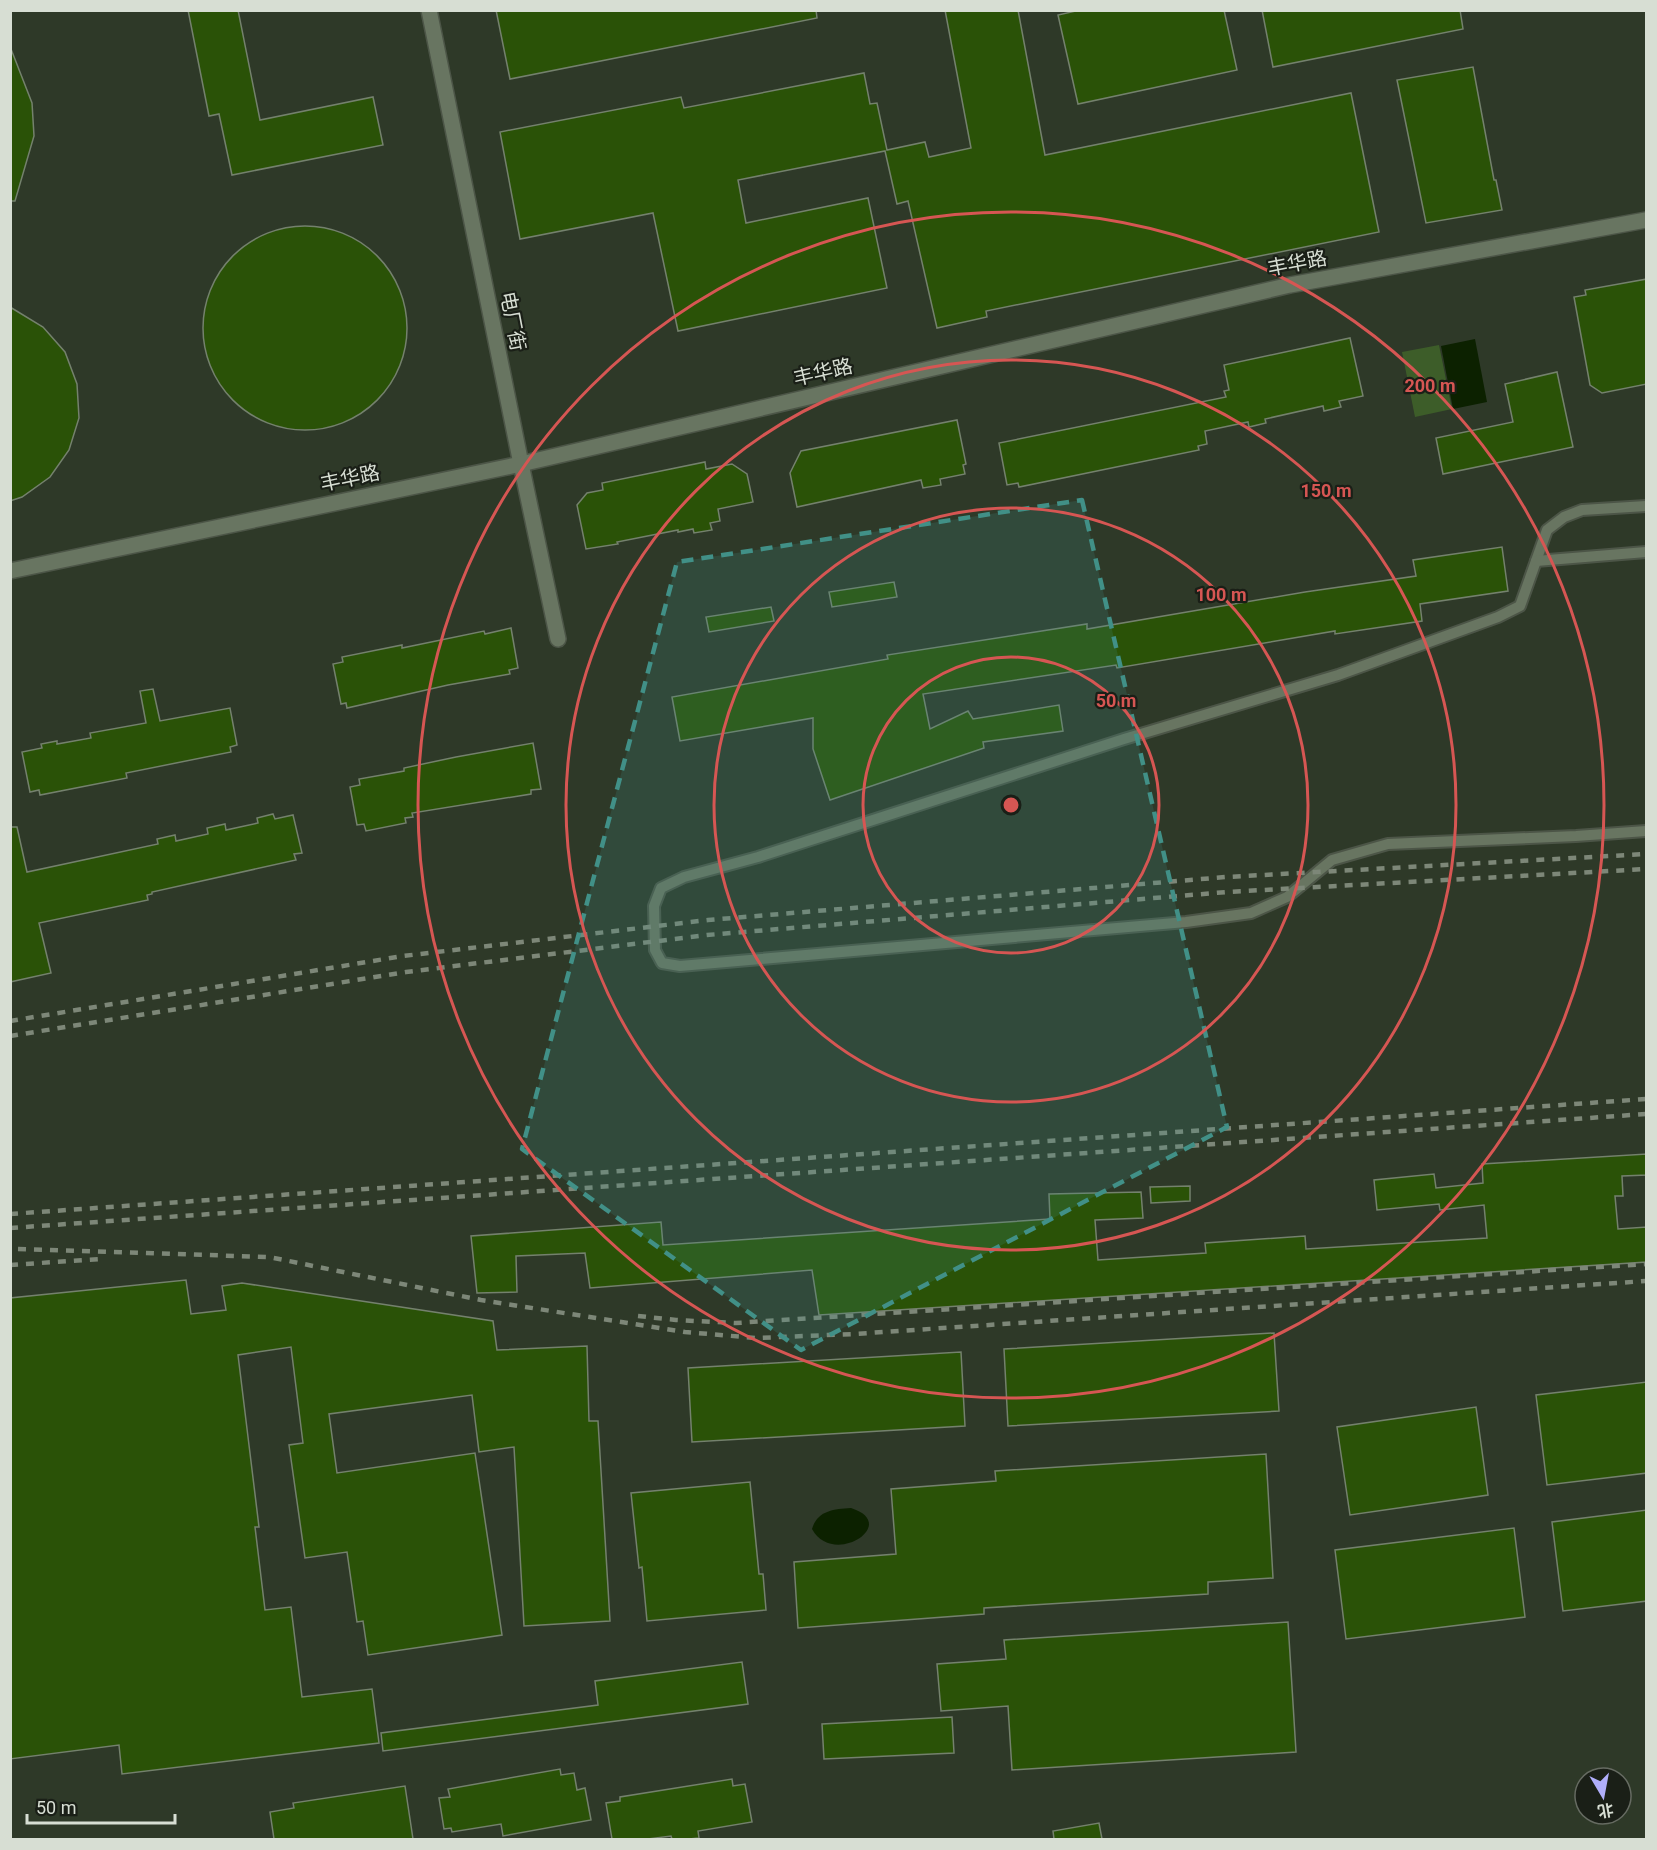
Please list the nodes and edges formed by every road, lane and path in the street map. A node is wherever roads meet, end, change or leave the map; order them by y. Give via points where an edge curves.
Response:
1 (429, 10) edge
2 (1647, 220) edge
3 (521, 464) junction
4 (1647, 506) edge
5 (1647, 552) edge
6 (1536, 561) junction
7 (10, 571) edge
8 (558, 639) dead end
9 (1647, 831) edge

1 - 3 street, 电厂街
2 - 3 street, 丰华路 via 1290,285
3 - 7 street, 丰华路
3 - 8 street, 电厂街
4 - 6 lane via 1582,510 1564,517 1546,530
5 - 6 lane
6 - 9 lane via 1520,606 1498,617 1338,675 684,877 661,888 654,906 655,950 662,963 680,966 1186,922 1251,914 1287,897 1332,860 1388,844

